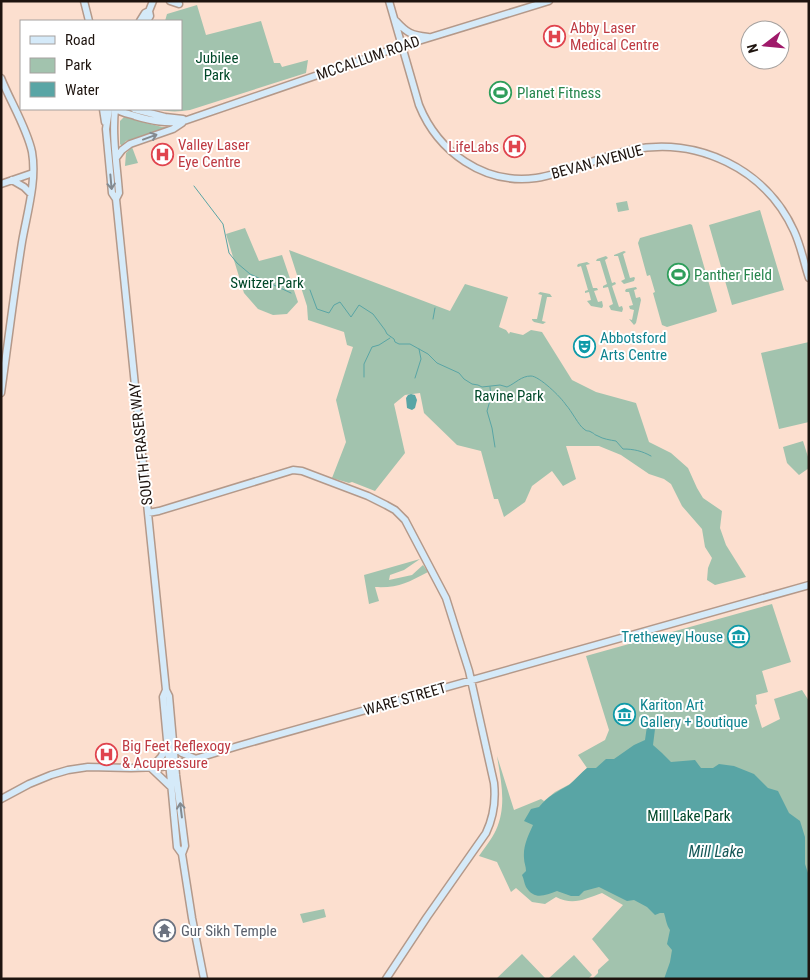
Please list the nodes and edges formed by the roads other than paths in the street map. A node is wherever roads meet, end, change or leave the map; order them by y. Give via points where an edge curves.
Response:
1 (84, 1) edge
2 (153, 1) edge
3 (170, 1) edge
4 (389, 1) edge
5 (549, 1) edge
6 (178, 4) dead end
7 (149, 11) junction
8 (394, 19) junction
9 (90, 20) edge
10 (141, 20) edge
11 (148, 20) edge
12 (432, 37) junction
13 (402, 46) junction
14 (1, 78) edge
15 (103, 110) edge
16 (109, 110) edge
17 (116, 110) edge
18 (118, 110) edge
19 (138, 110) edge
20 (187, 119) junction
21 (106, 129) junction
22 (116, 158) junction
23 (33, 173) junction
24 (12, 180) junction
25 (1, 184) edge
26 (31, 194) junction
27 (116, 198) junction
28 (809, 278) edge
29 (1, 393) edge
30 (148, 513) junction
31 (809, 585) edge
32 (471, 680) junction
33 (171, 746) junction
34 (196, 758) junction
35 (172, 765) junction
36 (150, 768) junction
37 (171, 787) junction
38 (1, 799) edge
39 (182, 854) junction
40 (204, 979) edge
41 (386, 979) edge

1 - 9 main road
2 - 7 main road
3 - 6 main road
4 - 8 main road, BEVAN AVENUE
5 - 12 main road, MCCALLUM ROAD
7 - 10 main road
7 - 11 main road
8 - 12 main road via 415,36
8 - 13 main road, BEVAN AVENUE
12 - 13 main road, MCCALLUM ROAD
13 - 20 main road, MCCALLUM ROAD
13 - 28 main road, BEVAN AVENUE via 419,105 428,123 443,144 465,162 500,176 531,178 643,148 680,147 718,157 756,180 780,207 795,234
14 - 23 main road via 26,132 32,150
15 - 21 main road
16 - 21 main road, SOUTH FRASER WAY
17 - 22 main road, SOUTH FRASER WAY
18 - 20 main road, MCCALLUM ROAD via 154,121 173,123
19 - 20 main road, MCCALLUM ROAD
22 -> 20 main road via 130,144 173,129
21 -> 27 main road, SOUTH FRASER WAY via 112,193
22 - 27 main road, SOUTH FRASER WAY via 119,193
23 - 24 main road
23 - 26 main road
24 - 25 main road
24 - 26 main road
26 - 29 main road
27 - 30 main road, SOUTH FRASER WAY
30 - 32 main road via 293,470 378,500 405,520 435,575 449,606
30 - 33 main road, SOUTH FRASER WAY via 166,690 163,696
31 - 32 main road, WARE STREET
32 - 34 main road, WARE STREET
32 - 41 main road via 496,795 493,814 486,833
33 - 34 main road
33 - 35 main road, SOUTH FRASER WAY
33 - 36 main road
34 - 35 main road, WARE STREET
35 - 36 main road, WARE STREET
35 - 37 main road, SOUTH FRASER WAY
39 -> 35 main road, SOUTH FRASER WAY via 185,846
36 - 37 main road
36 - 38 main road, WARE STREET via 88,767 68,770 29,784
37 - 39 main road, SOUTH FRASER WAY via 177,847
39 - 40 main road, SOUTH FRASER WAY

